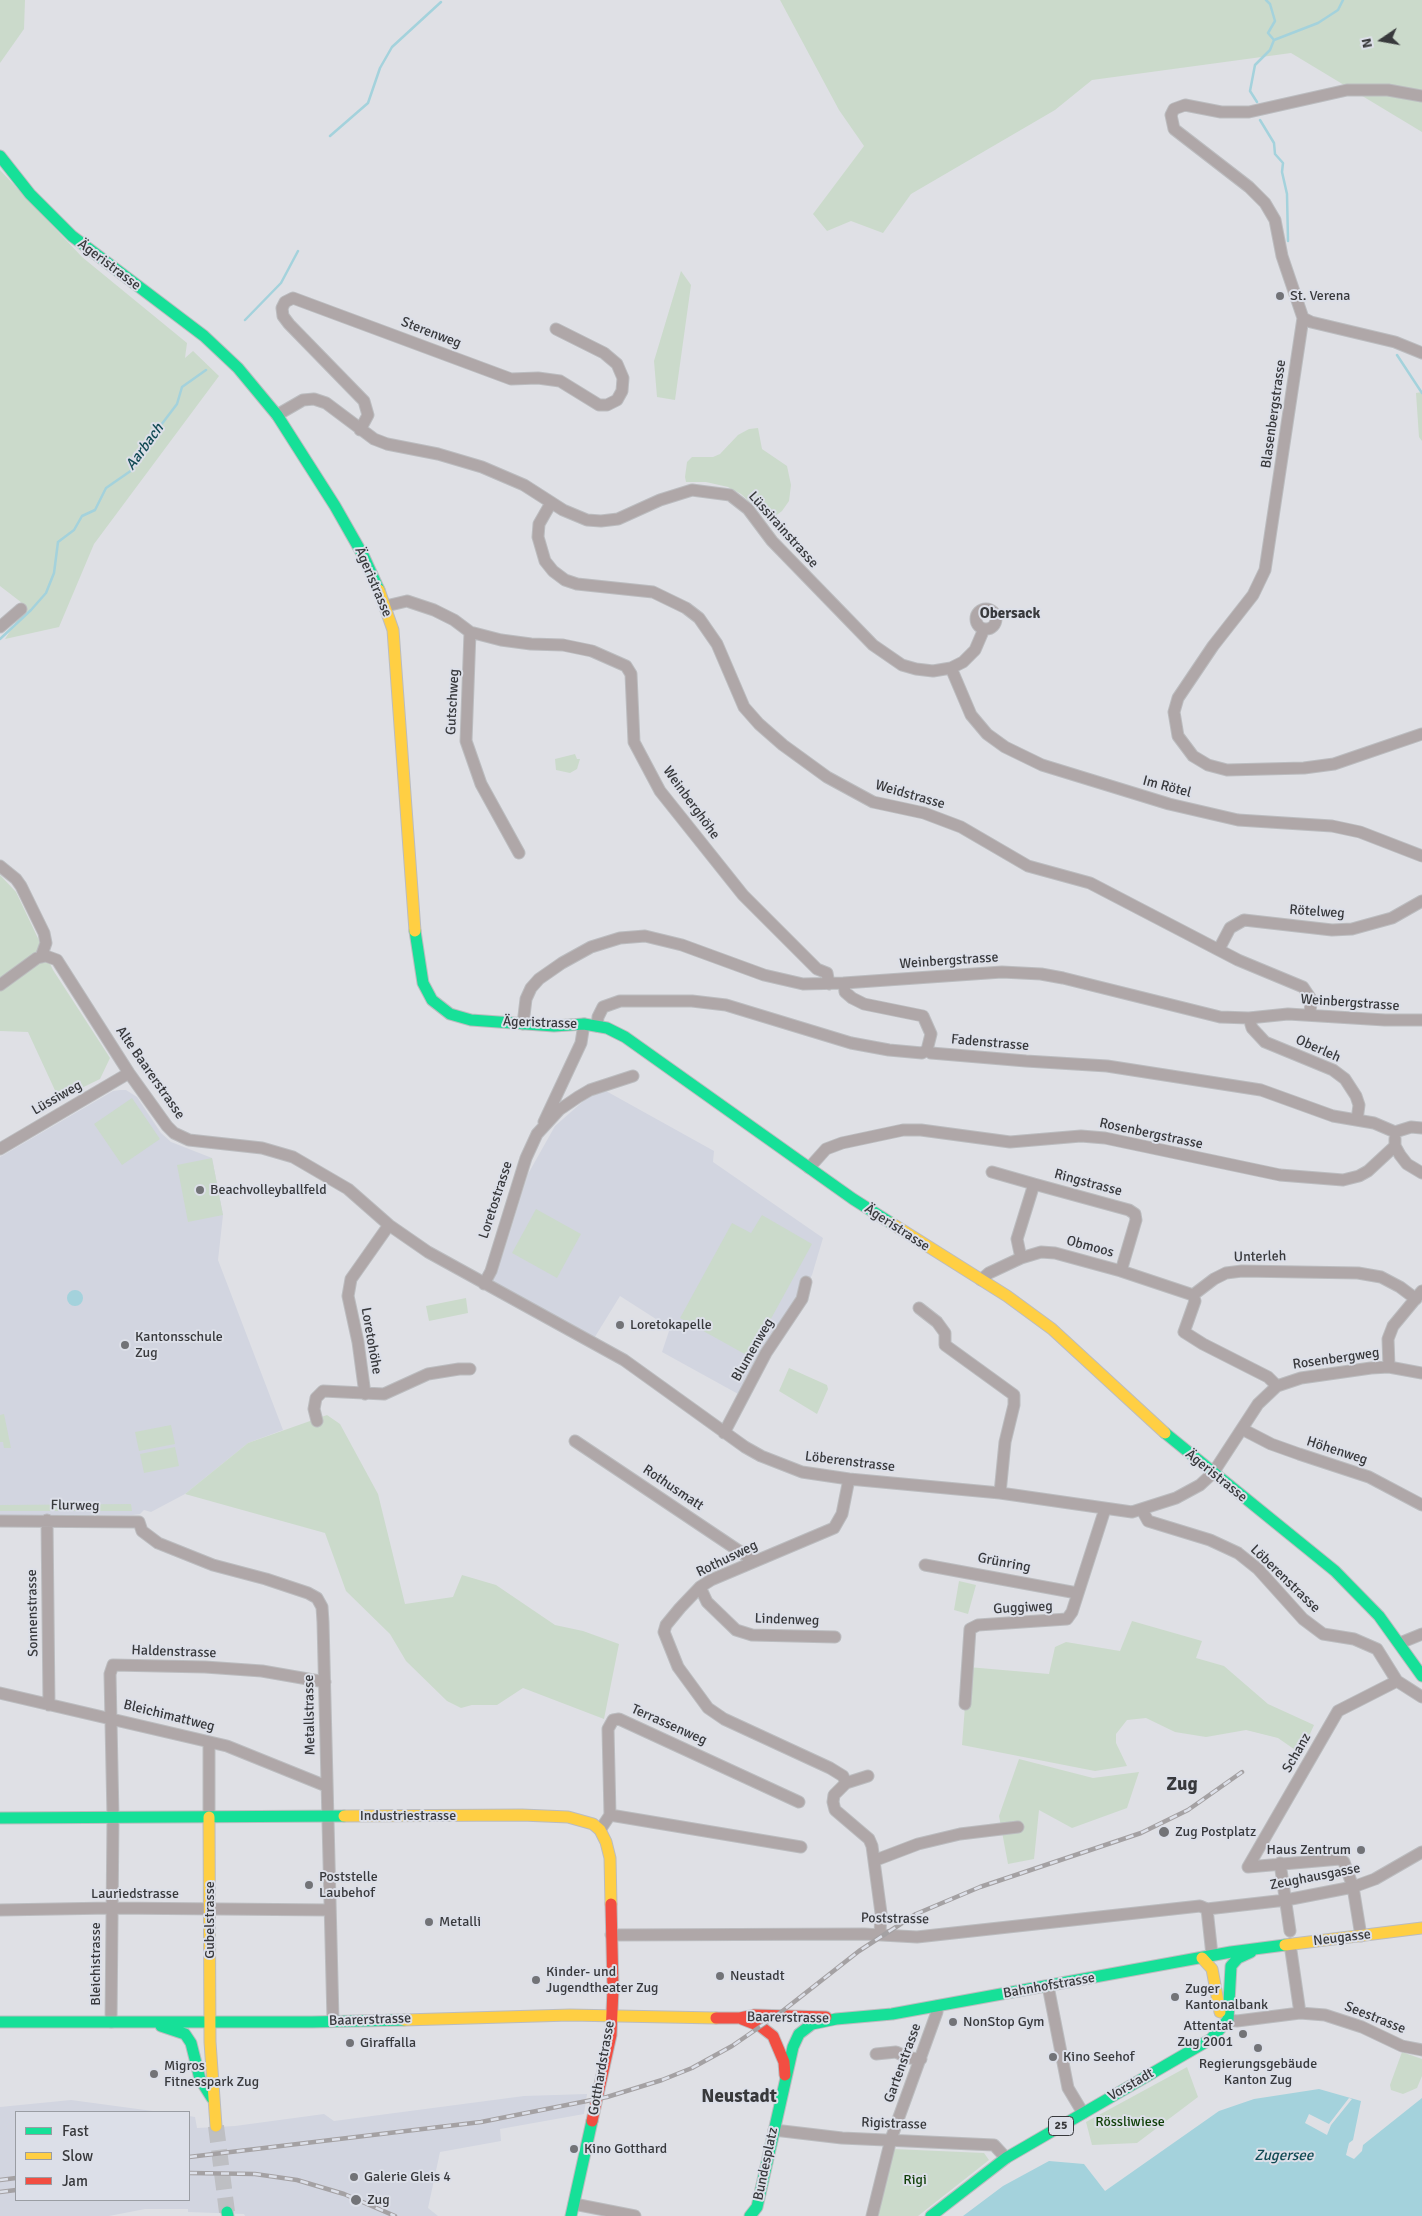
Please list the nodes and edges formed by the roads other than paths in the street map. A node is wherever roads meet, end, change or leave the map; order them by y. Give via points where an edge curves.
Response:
1 (1422, 96) edge
2 (0, 156) edge
3 (1303, 318) junction
4 (556, 329) dead end
5 (1422, 353) edge
6 (277, 415) junction
7 (360, 430) junction
8 (551, 503) junction
9 (386, 606) junction
10 (21, 609) dead end
11 (0, 626) edge
12 (984, 628) dead end
13 (470, 632) junction
14 (951, 668) junction
15 (1422, 734) edge
16 (519, 853) dead end
17 (1422, 856) edge
18 (0, 866) edge
19 (1422, 901) edge
20 (1219, 949) junction
21 (41, 957) junction
22 (844, 983) junction
23 (830, 984) junction
24 (0, 985) edge
25 (1310, 1015) junction
26 (1249, 1018) junction
27 (1422, 1020) edge
28 (523, 1024) junction
29 (584, 1024) junction
30 (597, 1026) junction
31 (927, 1050) junction
32 (129, 1073) junction
33 (633, 1076) dead end
34 (1357, 1120) junction
35 (542, 1128) junction
36 (1422, 1128) edge
37 (1395, 1132) junction
38 (1395, 1146) junction
39 (0, 1149) edge
40 (809, 1168) junction
41 (992, 1172) dead end
42 (1422, 1173) edge
43 (1034, 1184) junction
44 (388, 1225) junction
45 (1021, 1258) junction
46 (1121, 1271) junction
47 (981, 1280) junction
48 (806, 1282) dead end
49 (484, 1284) junction
50 (1419, 1295) edge
51 (1193, 1296) junction
52 (919, 1308) dead end
53 (1389, 1367) junction
54 (470, 1369) dead end
55 (1422, 1373) edge
56 (1277, 1386) junction
57 (365, 1394) junction
58 (317, 1421) dead end
59 (1242, 1429) junction
60 (724, 1433) junction
61 (575, 1441) dead end
62 (1213, 1473) junction
63 (849, 1479) junction
64 (1000, 1494) junction
65 (1422, 1505) edge
66 (1105, 1509) junction
67 (1142, 1510) junction
68 (47, 1520) junction
69 (0, 1521) edge
70 (142, 1531) joint
71 (754, 1561) junction
72 (925, 1565) dead end
73 (700, 1587) junction
74 (1077, 1592) junction
75 (1422, 1634) edge
76 (835, 1637) dead end
77 (1400, 1643) junction
78 (1422, 1676) edge
79 (1397, 1681) junction
80 (324, 1682) junction
81 (0, 1694) edge
82 (1422, 1697) edge
83 (965, 1704) dead end
84 (50, 1706) junction
85 (111, 1718) junction
86 (209, 1742) junction
87 (868, 1776) dead end
88 (846, 1782) junction
89 (326, 1786) junction
90 (799, 1802) dead end
91 (610, 1815) junction
92 (328, 1816) junction
93 (113, 1817) junction
94 (209, 1817) junction
95 (0, 1818) edge
96 (1018, 1827) dead end
97 (600, 1830) junction
98 (801, 1847) dead end
99 (1422, 1852) edge
100 (876, 1860) junction
101 (1280, 1863) junction
102 (1353, 1887) junction
103 (1286, 1900) junction
104 (111, 1908) junction
105 (1207, 1909) junction
106 (0, 1910) edge
107 (210, 1910) junction
108 (330, 1910) junction
109 (1422, 1928) edge
110 (1290, 1931) dead end
111 (880, 1934) junction
112 (611, 1935) junction
113 (1362, 1936) junction
114 (1290, 1944) junction
115 (1262, 1948) junction
116 (1207, 1957) junction
117 (1048, 1986) junction
118 (937, 2006) junction
119 (1300, 2013) junction
120 (612, 2016) junction
121 (740, 2018) junction
122 (836, 2019) junction
123 (333, 2020) junction
124 (1228, 2020) junction
125 (137, 2021) junction
126 (0, 2022) edge
127 (111, 2022) junction
128 (210, 2022) junction
129 (1197, 2046) junction
130 (1422, 2050) edge
131 (876, 2054) dead end
132 (921, 2058) junction
133 (785, 2075) junction
134 (212, 2098) junction
135 (1083, 2113) junction
136 (216, 2126) tunnel mouth
137 (774, 2130) junction
138 (890, 2139) junction
139 (1006, 2158) junction
140 (574, 2204) junction
141 (755, 2213) edge
142 (571, 2216) edge
143 (635, 2216) edge
144 (872, 2216) edge
145 (931, 2216) edge

1 - 3 street, Blasenbergstrasse via 1388,90 1347,90 1249,112 1221,112 1186,106 1174,109 1171,115 1174,129 1265,203 1275,220 1282,256
2 - 6 main road, Ägeristrasse via 30,194 72,236 204,336 238,368
3 - 5 street via 1395,342
3 - 15 street, Blasenbergstrasse via 1265,570 1253,595 1178,698 1174,712 1178,736 1193,756 1208,765 1227,770 1334,764
4 - 7 street, Sterenweg via 617,364 623,378 617,400 599,405 560,381 510,379 293,298 285,302 283,316 289,324 364,401 368,416
6 - 7 street, Lüssirainstrasse via 303,400 314,399 326,403
6 - 9 main road, Ägeristrasse via 339,513
7 - 8 street, Lüssirainstrasse via 388,444 482,467 524,485
8 - 14 street, Lüssirainstrasse via 576,517 601,522 618,519 692,490 730,495 748,509 772,541 873,645 902,665 934,671
8 - 20 street, Weidstrasse via 539,524 538,536 545,561 553,571 577,584 653,592 686,608 699,618 717,644 744,706 783,746 827,777 873,802 924,813 961,827 1028,866 1090,883
9 - 13 street via 407,601 454,620
9 - 28 main road, Ägeristrasse via 393,630 396,660 416,946 423,983 432,1000 450,1014 471,1020
10 - 11 street
12 - 14 street via 970,656
13 - 16 street, Gutschweg via 466,741 481,784
13 - 23 street, Weinberghöhe via 501,640 592,651 626,666 631,674 634,742 660,791 742,895 817,969 827,973
14 - 17 street, Im Rötel via 970,715 987,734 1042,765 1169,804 1238,820 1332,826 1360,832
18 - 21 street via 16,878 44,933 46,943
19 - 20 street, Rötelweg via 1392,918 1352,929 1332,930 1244,920 1230,928
20 - 25 street, Weidstrasse via 1303,987 1311,999
21 - 24 street
21 - 32 street, Alte Baarerstrasse via 57,960
22 - 23 street, Weinbergstrasse
22 - 26 street, Weinbergstrasse via 1002,972 1041,974 1220,1016
22 - 31 street via 845,992 864,1004 923,1016 931,1034
23 - 28 street, Weinbergstrasse via 785,981 668,941 645,936 627,937 586,949 539,980 526,999
25 - 26 street, Weinbergstrasse
25 - 27 street, Weinbergstrasse
26 - 34 street, Oberleh via 1252,1028 1265,1042 1319,1063 1345,1079 1356,1096
28 - 29 main road, Ägeristrasse
29 - 30 main road, Ägeristrasse
29 - 35 street, Loretostrasse via 581,1043
30 - 31 street, Fadenstrasse via 600,1012 610,1003 692,1000 726,1005 851,1044 916,1053
30 - 40 main road, Ägeristrasse via 625,1037
31 - 34 street, Fadenstrasse via 931,1053 1107,1066 1261,1090 1333,1116
32 - 39 street, Lüssiweg
32 - 44 street, Alte Baarerstrasse via 167,1126 179,1136 189,1140 262,1148 293,1157 348,1189
33 - 35 street, Loretostrasse via 584,1093 559,1110
34 - 37 street, Fadenstrasse
35 - 49 street, Loretostrasse via 526,1158
36 - 37 street via 1411,1127
37 - 38 street
38 - 40 street, Rosenbergstrasse via 1368,1171 1343,1180 1280,1175 1105,1138 1081,1136 1010,1142 903,1130 826,1149
38 - 42 street via 1407,1164
40 - 47 main road, Ägeristrasse via 888,1223
41 - 43 street, Ringstrasse
43 - 45 street, Ringstrasse via 1017,1239
43 - 46 street, Ringstrasse via 1135,1214
44 - 49 street, Alte Baarerstrasse
44 - 57 street, Loretohöhe via 351,1279 348,1296
45 - 46 street, Obmoos via 1041,1252 1055,1253
45 - 47 street, Obmoos via 988,1273
46 - 51 street, Obmoos
47 - 62 main road, Ägeristrasse via 1052,1329 1181,1448
48 - 60 street, Blumenweg via 802,1299 766,1353
49 - 60 street, Löberenstrasse via 624,1360
50 - 51 street, Unterleh via 1381,1277 1358,1273 1242,1271 1214,1279
50 - 53 street, Rosenbergweg via 1393,1326 1388,1339
51 - 56 street via 1195,1301 1184,1332 1268,1377
52 - 64 street via 945,1333 945,1345 1014,1395
53 - 55 street, Rosenbergweg
53 - 56 street, Rosenbergweg via 1301,1378
54 - 57 street, Loretohöhe via 428,1374 384,1394
56 - 59 street, Rosenbergweg via 1258,1404
57 - 58 street via 323,1392 316,1398
59 - 62 street, Rosenbergweg
59 - 65 street, Höhenweg via 1285,1449 1369,1477
60 - 63 street, Löberenstrasse via 761,1456 785,1466
61 - 71 street, Rothusmatt
62 - 67 street, Löberenstrasse via 1182,1495
62 - 77 main road, Ägeristrasse via 1335,1571
63 - 64 street, Löberenstrasse
63 - 71 street, Rothusweg via 842,1514 834,1528
64 - 66 street, Löberenstrasse
66 - 67 street, Löberenstrasse
66 - 74 street, Guggiweg
67 - 79 street, Löberenstrasse via 1148,1521 1210,1540 1238,1553 1258,1569 1303,1620 1323,1634 1354,1639 1377,1649
68 - 69 street, Flurweg
68 - 70 street, Flurweg via 139,1522
68 - 84 street, Sonnenstrasse
70 - 80 street, Metallstrasse via 158,1544 317,1598 322,1608
71 - 73 street, Rothusweg
72 - 74 street, Grünring
73 - 76 street, Lindenweg via 707,1602 736,1630 752,1635
73 - 88 street, Rothusweg via 666,1625 664,1632 678,1666 697,1696 724,1719 830,1768 843,1776
74 - 83 street, Guggiweg via 1067,1619 978,1625 970,1629
75 - 77 street
77 - 78 main road, Ägeristrasse
79 - 82 street, Löberenstrasse
79 - 101 street, Schanz via 1338,1711 1248,1867
80 - 85 street, Haldenstrasse via 262,1671 114,1665 110,1674
80 - 89 street, Metallstrasse
81 - 84 street, Bleichimattweg
84 - 85 street, Bleichimattweg
85 - 86 street, Bleichimattweg
85 - 93 street, Haldenstrasse
86 - 89 street, Bleichimattweg via 227,1746
86 - 94 street, Gubelstrasse
87 - 88 street
88 - 100 street via 834,1795 835,1810 869,1839
89 - 92 street, Metallstrasse
90 - 91 street, Terrassenweg via 619,1719 613,1720 608,1728
91 - 97 street
91 - 98 street
92 - 94 main road, Industriestrasse
92 - 97 main road, Industriestrasse via 568,1817 593,1824
92 - 108 street, Metallstrasse
93 - 94 main road, Industriestrasse
93 - 95 main road, Industriestrasse
93 - 104 street, Bleichistrasse
94 - 107 main road, Gubelstrasse
96 - 100 street via 960,1834 918,1844
97 - 112 main road, Gotthardstrasse via 610,1858
99 - 102 street, Zeughausgasse via 1376,1879
100 - 111 street
101 - 102 street via 1340,1859
101 - 103 street
102 - 103 street, Zeughausgasse
102 - 113 street
103 - 105 street, Zeughausgasse
103 - 110 street
104 - 106 street, Lauriedstrasse
104 - 107 street, Lauriedstrasse
104 - 127 street, Bleichistrasse
105 - 111 street, Poststrasse via 1200,1906 917,1937
105 - 116 street
107 - 108 street, Lauriedstrasse
107 - 128 main road, Gubelstrasse
108 - 123 street, Metallstrasse
109 - 113 main road, Neugasse
111 - 112 street, Poststrasse
112 - 120 main road, Gotthardstrasse
113 - 114 main road, Neugasse
114 - 115 main road, Neugasse
114 - 119 street
115 - 116 main road, Bahnhofstrasse
115 - 124 main road via 1238,1958 1231,1966
116 - 117 main road, Bahnhofstrasse
116 - 129 main road via 1214,1976 1220,2020 1213,2032
117 - 118 main road, Bahnhofstrasse
117 - 135 street via 1068,2088
118 - 122 main road, Bahnhofstrasse
118 - 132 street, Gartenstrasse
119 - 124 street, Seestrasse
119 - 130 street, Seestrasse via 1337,2018 1402,2046
120 - 121 main road, Baarerstrasse
120 - 123 main road, Baarerstrasse
120 - 140 main road, Gotthardstrasse via 610,2041
121 - 122 main road, Baarerstrasse via 754,2015
121 - 133 main road, Baarerstrasse via 760,2026 773,2036 784,2062
122 - 133 main road, Bundesplatz via 812,2024 799,2034
123 - 128 main road, Baarerstrasse
124 - 129 main road, Vorstadt / 25 via 1211,2039
125 - 127 main road, Baarerstrasse
125 - 128 main road, Baarerstrasse
125 - 134 main road, Gubelstrasse via 185,2034 196,2054 200,2079
126 - 127 main road, Baarerstrasse
128 - 134 main road, Gubelstrasse
129 - 135 main road, Vorstadt / 25
131 - 132 street via 896,2052 909,2058
132 - 138 street, Gartenstrasse
133 - 137 main road, Bundesplatz
134 - 136 main road, Gubelstrasse
135 - 139 main road, Vorstadt / 25
137 - 138 street, Rigistrasse via 842,2138
137 - 141 main road, Bundesplatz
138 - 139 street, Rigistrasse via 994,2145
138 - 144 street, Gartenstrasse
139 - 145 main road, Vorstadt / 25
140 - 142 main road, Gotthardstrasse
140 - 143 street

